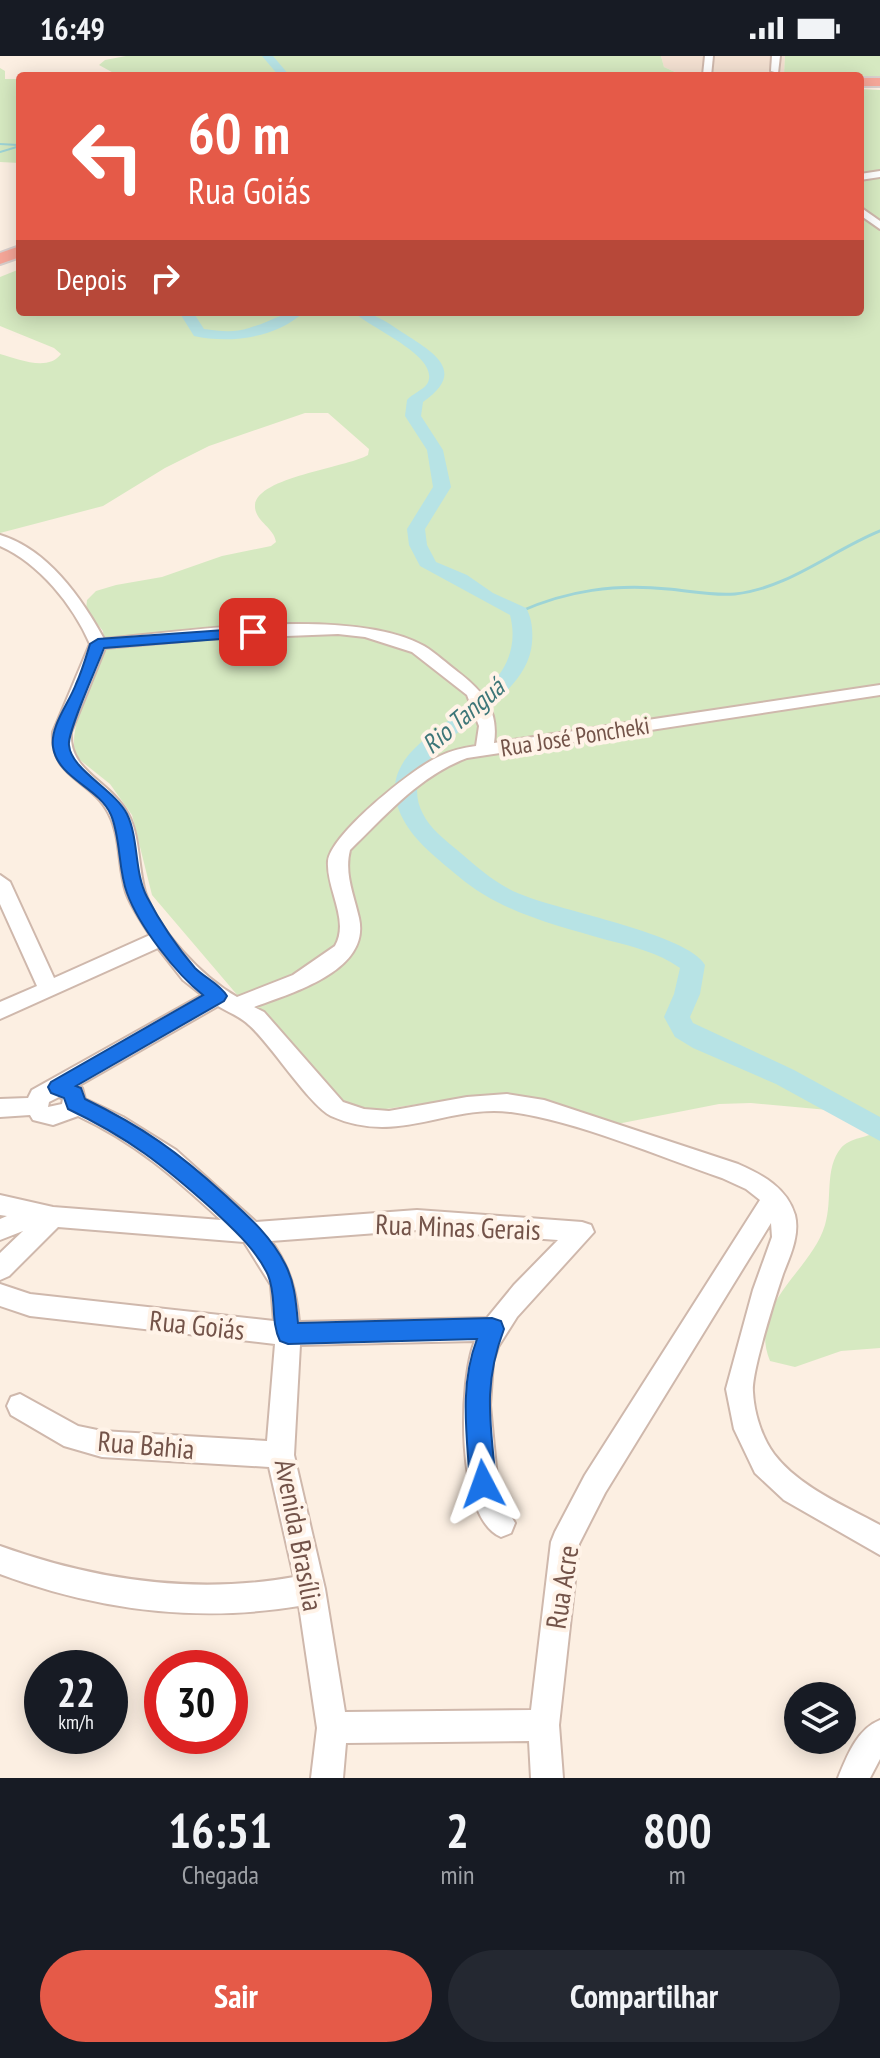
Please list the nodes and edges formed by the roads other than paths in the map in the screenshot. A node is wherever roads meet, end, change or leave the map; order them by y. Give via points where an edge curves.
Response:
1 (776, 56) edge
2 (775, 71) dead end
3 (864, 213) edge
4 (880, 226) edge
5 (0, 540) edge
6 (98, 644) junction
7 (880, 690) edge
8 (484, 751) junction
9 (0, 882) edge
10 (162, 938) junction
11 (48, 987) junction
12 (227, 1000) junction
13 (0, 1011) edge
14 (66, 1096) junction
15 (0, 1108) edge
16 (774, 1198) junction
17 (0, 1205) edge
18 (47, 1215) junction
19 (0, 1230) edge
20 (251, 1232) junction
21 (0, 1269) edge
22 (0, 1295) edge
23 (492, 1329) junction
24 (288, 1334) junction
25 (20, 1406) dead end
26 (280, 1455) junction
27 (501, 1523) dead end
28 (880, 1541) edge
29 (0, 1560) edge
30 (311, 1589) junction
31 (544, 1725) junction
32 (332, 1728) junction
33 (880, 1735) edge
34 (327, 1778) edge
35 (547, 1778) edge
36 (854, 1778) edge

1 - 2 street
3 - 4 street
5 - 6 street via 24,548 42,563
6 - 8 street, Rua José Poncheki via 205,634 367,632 418,649 475,693 488,726
6 - 10 street via 61,746 67,763 107,796 120,816 136,894
7 - 8 street, Rua José Poncheki
8 - 12 street via 443,759 423,772 341,848 336,860 351,927 349,943 336,958 299,980
9 - 11 street
10 - 11 street
10 - 12 street via 190,975
11 - 13 street
12 - 14 street
12 - 16 street via 256,1018 335,1108 389,1120 507,1103 544,1109 730,1171
14 - 15 street via 45,1091 36,1106
14 - 20 street, Avenida Brasília via 147,1141
16 - 28 street via 783,1216 784,1237 739,1389 747,1429 765,1464 794,1491
16 - 31 street, Rua Acre via 595,1484 565,1542
17 - 18 street, Rua Minas Gerais
18 - 19 street
18 - 20 street, Rua Minas Gerais
18 - 21 street
20 - 23 street, Rua Minas Gerais via 417,1220 582,1232
20 - 24 street, Avenida Brasília via 283,1285
22 - 24 street, Rua Goiás via 30,1305
23 - 24 street, Rua Goiás
23 - 27 street via 476,1395 485,1497
24 - 26 street, Avenida Brasília
25 - 26 street, Rua Bahia via 73,1437 102,1444
26 - 30 street, Avenida Brasília
29 - 30 street via 30,1572 183,1601 242,1601
30 - 32 street, Avenida Brasília
31 - 32 street
31 - 35 street, Rua Acre
32 - 34 street, Avenida Brasília
33 - 36 street

